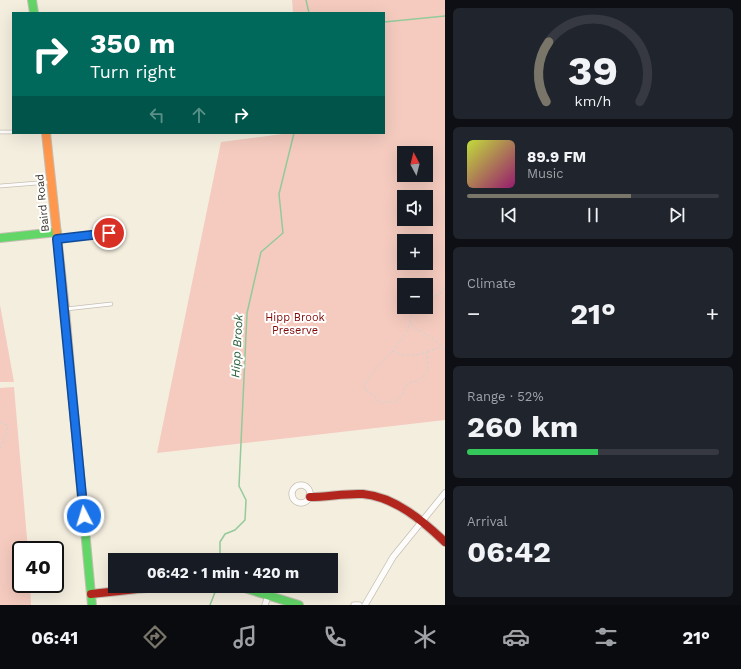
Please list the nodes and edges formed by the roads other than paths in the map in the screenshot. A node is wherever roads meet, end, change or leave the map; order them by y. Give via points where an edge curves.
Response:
1 (32, 0) edge
2 (34, 12) edge
3 (0, 132) edge
4 (12, 132) edge
5 (46, 134) edge
6 (51, 182) junction
7 (0, 186) edge
8 (109, 233) dead end
9 (57, 236) junction
10 (0, 238) edge
11 (111, 304) dead end
12 (64, 309) junction
13 (445, 493) edge
14 (310, 496) dead end
15 (421, 521) junction
16 (445, 542) edge
17 (108, 592) edge
18 (259, 593) edge
19 (91, 594) junction
20 (268, 596) junction
21 (92, 605) edge
22 (265, 605) edge
23 (299, 605) edge
24 (354, 605) edge
25 (359, 605) edge
26 (365, 605) edge

1 - 2 street
3 - 4 lane
5 - 6 street, Baird Road
6 - 7 lane
6 - 9 street, Baird Road
8 - 9 lane
9 - 10 street
9 - 12 street, Baird Road
11 - 12 lane
12 - 19 street, Baird Road
13 - 15 street
14 - 15 street via 369,495 389,501
15 - 16 street
15 - 26 street via 393,557
17 - 19 street
18 - 20 street
19 - 21 street, Baird Road
20 - 22 street
20 - 23 street
24 - 25 street

